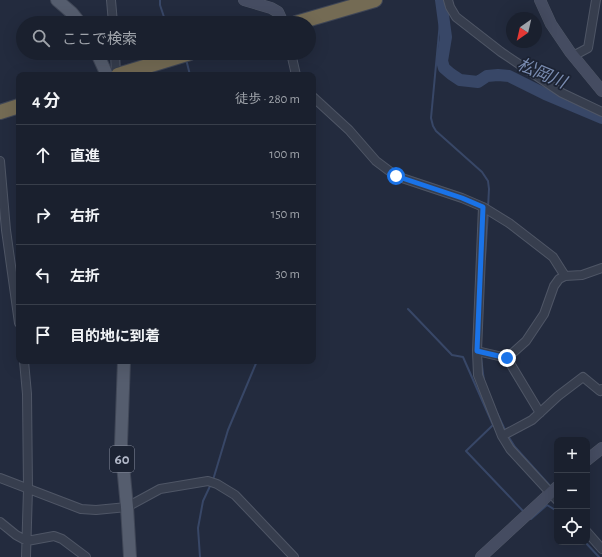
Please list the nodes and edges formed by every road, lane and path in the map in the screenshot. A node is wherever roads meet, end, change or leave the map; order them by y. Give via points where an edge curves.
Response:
1 (57, 0) edge
2 (111, 0) edge
3 (244, 0) edge
4 (375, 0) edge
5 (448, 0) edge
6 (540, 0) edge
7 (596, 0) edge
8 (74, 16) edge
9 (112, 16) edge
10 (280, 16) edge
11 (316, 17) edge
12 (573, 56) junction
13 (100, 60) edge
14 (116, 60) edge
15 (167, 60) edge
16 (293, 60) edge
17 (106, 72) edge
18 (117, 72) edge
19 (127, 72) edge
20 (295, 72) edge
21 (602, 91) edge
22 (316, 101) edge
23 (16, 107) edge
24 (0, 112) edge
25 (602, 112) edge
26 (0, 161) edge
27 (483, 207) junction
28 (602, 268) edge
29 (565, 276) junction
30 (16, 302) edge
31 (477, 351) junction
32 (507, 358) junction
33 (24, 364) edge
34 (124, 364) edge
35 (602, 389) edge
36 (540, 413) junction
37 (502, 436) junction
38 (602, 448) edge
39 (590, 458) edge
40 (0, 478) edge
41 (28, 489) junction
42 (554, 492) edge
43 (554, 494) edge
44 (127, 506) junction
45 (0, 522) edge
46 (590, 535) edge
47 (27, 541) junction
48 (602, 549) edge
49 (26, 557) edge
50 (86, 557) edge
51 (130, 557) edge
52 (294, 557) edge
53 (481, 557) edge

1 - 8 main road
2 - 9 street
3 - 10 street via 271,8
4 - 11 highway
5 - 25 street via 456,17 501,52 562,93
6 - 12 street via 551,24
7 - 12 street via 588,48
12 - 21 street
13 - 17 main road
14 - 18 street
15 - 19 highway
16 - 20 street
22 - 27 street via 348,130 376,161 396,176
23 - 24 highway
26 - 30 street
27 - 29 street via 509,223 553,257
27 - 31 street
28 - 29 street via 582,276
29 - 32 street via 554,286 544,314 526,341
31 - 32 street
31 - 37 street via 478,375
32 - 36 street
33 - 41 street
34 - 44 main road, 60 via 121,444
35 - 36 street via 600,391 583,376
36 - 37 street
37 - 42 street via 510,450
38 - 39 street
40 - 41 street
41 - 44 street via 81,509
41 - 47 street
43 - 53 street
44 - 51 main road, 60
44 - 52 street via 160,489 208,481 235,495
45 - 47 street
46 - 48 street
47 - 49 street
47 - 50 street via 54,536

